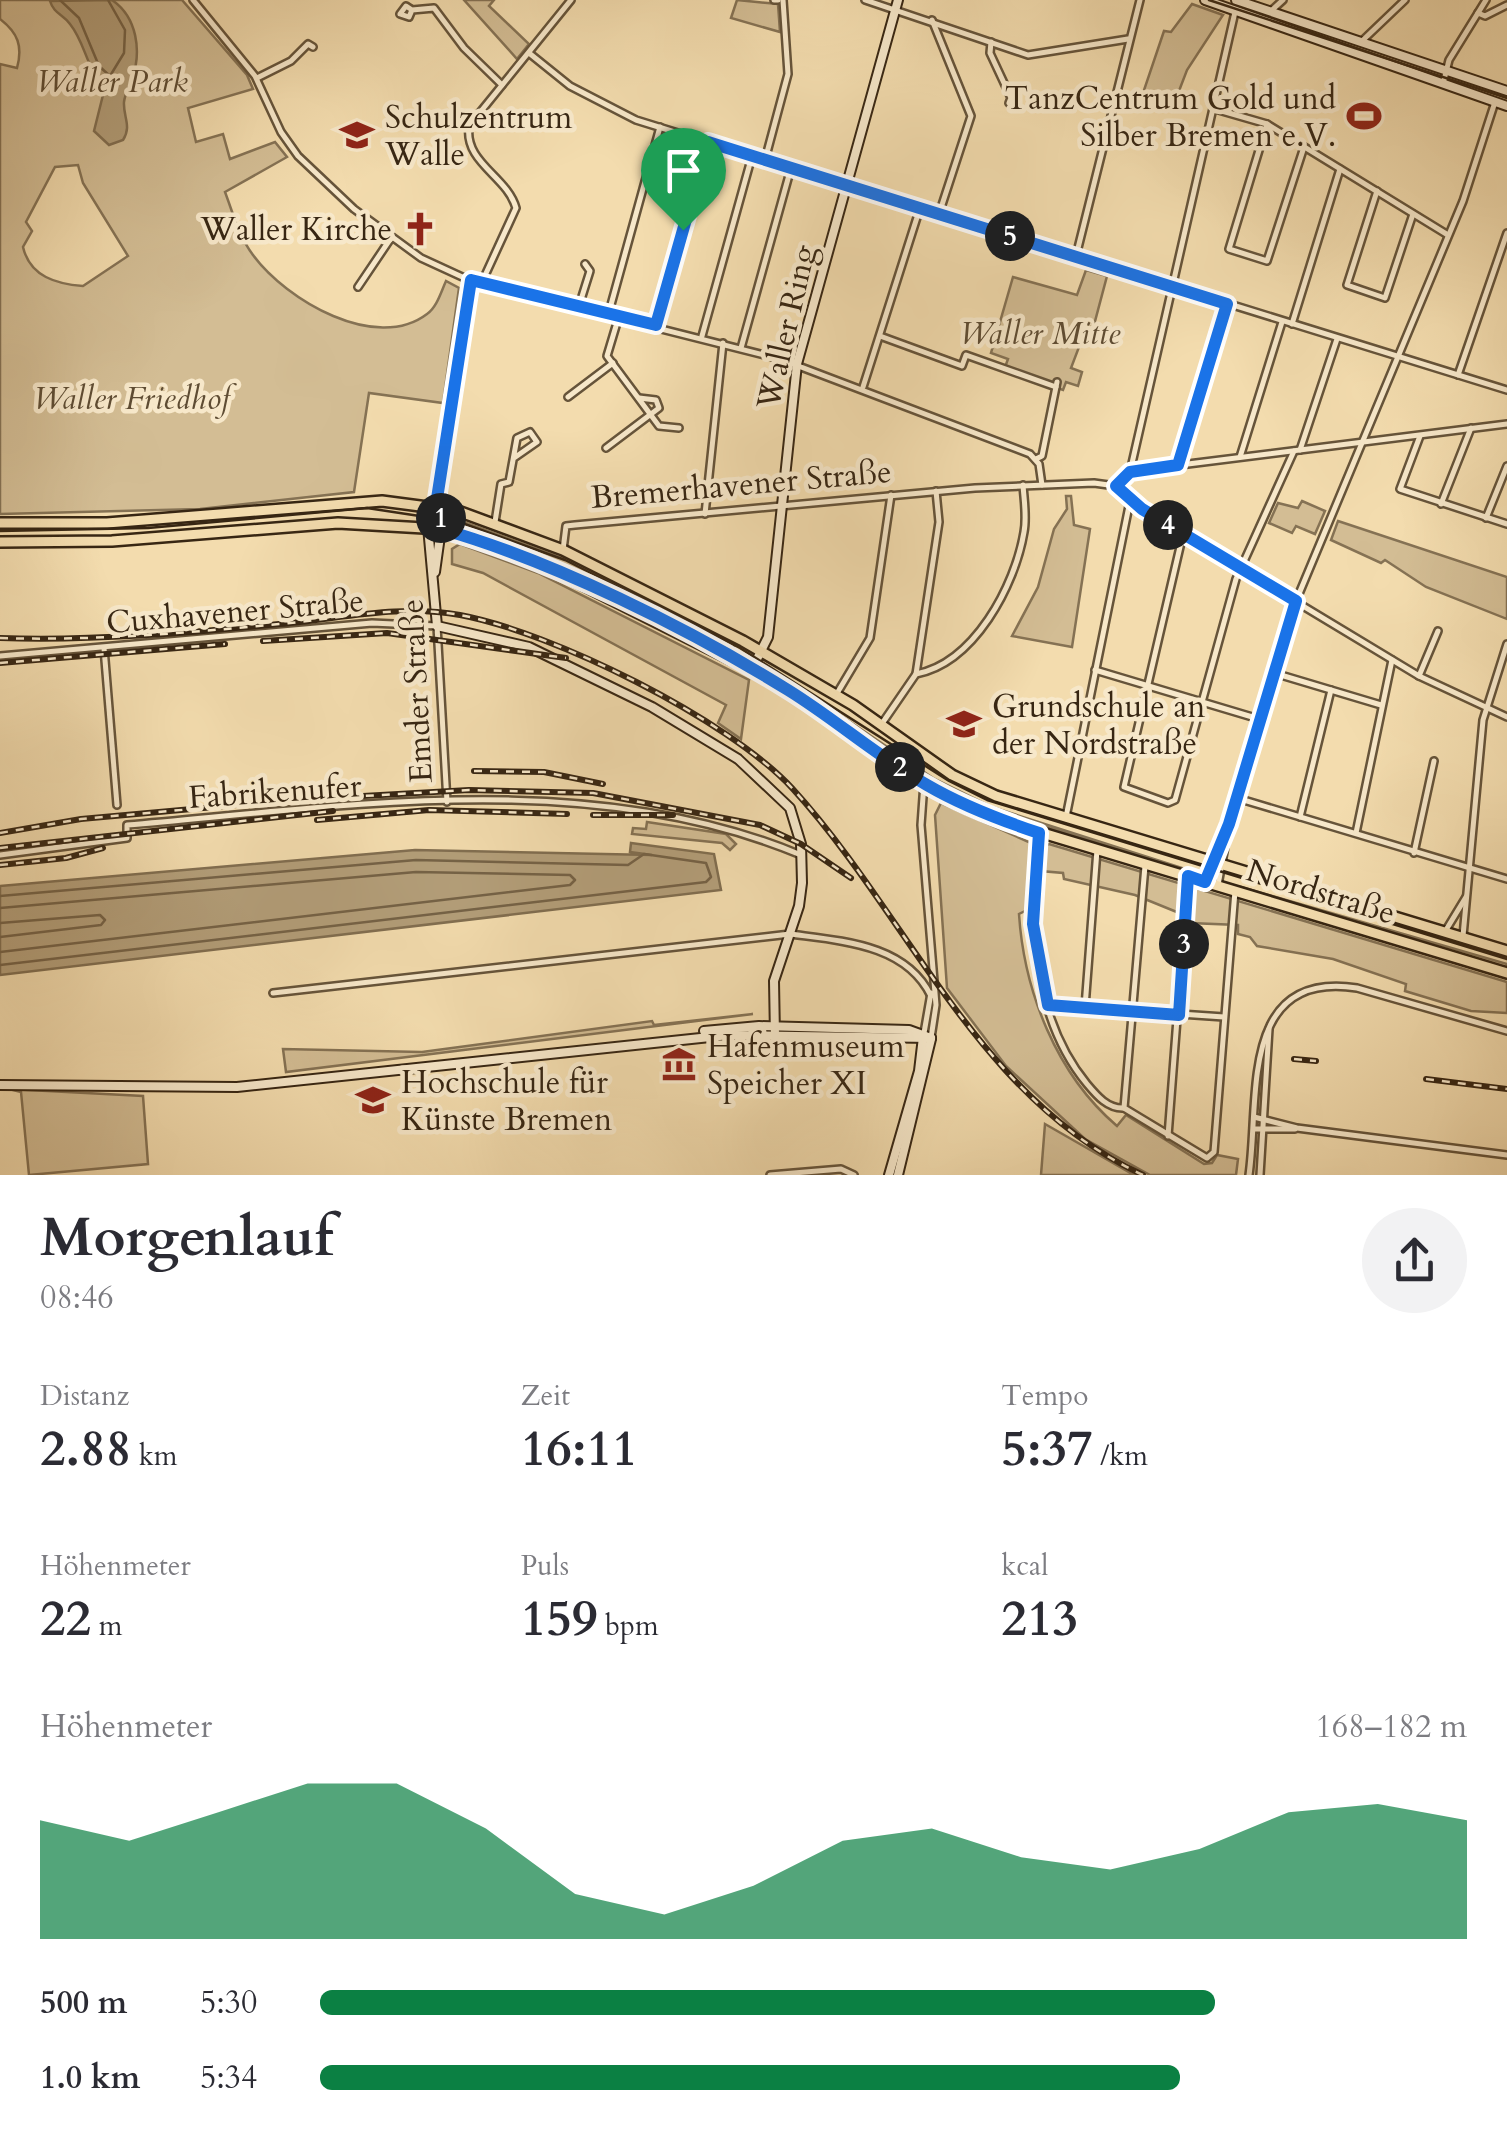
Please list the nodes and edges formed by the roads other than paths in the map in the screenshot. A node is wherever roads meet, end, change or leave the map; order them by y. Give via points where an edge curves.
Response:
1 (193, 0) edge
2 (571, 0) edge
3 (778, 0) edge
4 (865, 0) edge
5 (1140, 0) edge
6 (1205, 0) edge
7 (1283, 0) edge
8 (1405, 0) edge
9 (1486, 0) edge
10 (1237, 3) edge
11 (896, 4) edge
12 (1507, 6) edge
13 (412, 10) dead end
14 (1271, 12) junction
15 (1478, 13) junction
16 (932, 20) junction
17 (1128, 40) junction
18 (990, 42) junction
19 (1361, 42) junction
20 (304, 52) dead end
21 (529, 53) junction
22 (1446, 70) junction
23 (257, 78) junction
24 (1443, 84) junction
25 (502, 85) junction
26 (1507, 92) edge
27 (1495, 102) junction
28 (1009, 103) dead end
29 (1507, 106) edge
30 (1214, 108) junction
31 (1268, 124) junction
32 (660, 127) junction
33 (708, 142) junction
34 (1304, 147) junction
35 (752, 156) junction
36 (765, 160) junction
37 (790, 168) junction
38 (1340, 169) junction
39 (846, 186) junction
40 (1377, 191) junction
41 (920, 208) junction
42 (939, 214) junction
43 (1413, 214) junction
44 (1507, 233) edge
45 (1448, 235) junction
46 (391, 238) junction
47 (1076, 256) junction
48 (585, 264) dead end
49 (471, 280) junction
50 (482, 282) junction
51 (1170, 284) junction
52 (358, 287) dead end
53 (1227, 304) junction
54 (579, 306) junction
55 (609, 314) junction
56 (619, 316) junction
57 (1282, 322) junction
58 (1292, 324) junction
59 (656, 325) junction
60 (880, 336) junction
61 (701, 337) junction
62 (1337, 338) junction
63 (722, 343) junction
64 (740, 348) junction
65 (1398, 356) junction
66 (612, 363) junction
67 (797, 364) junction
68 (1458, 376) junction
69 (863, 388) junction
70 (1507, 390) edge
71 (568, 397) dead end
72 (639, 398) junction
73 (651, 414) junction
74 (1507, 424) edge
75 (680, 428) dead end
76 (1472, 428) junction
77 (1420, 436) junction
78 (1362, 442) junction
79 (606, 448) dead end
80 (1297, 450) junction
81 (1240, 457) junction
82 (514, 458) junction
83 (1039, 458) junction
84 (1178, 465) junction
85 (1507, 466) edge
86 (1130, 472) junction
87 (1022, 485) junction
88 (1042, 485) junction
89 (1116, 486) junction
90 (936, 491) junction
91 (891, 495) junction
92 (1130, 501) junction
93 (1441, 504) junction
94 (436, 505) junction
95 (780, 506) junction
96 (704, 514) junction
97 (1486, 518) junction
98 (495, 522) junction
99 (0, 523) edge
100 (1507, 524) edge
101 (428, 527) junction
102 (441, 529) junction
103 (1183, 534) junction
104 (0, 542) edge
105 (563, 550) junction
106 (1242, 569) junction
107 (434, 577) junction
108 (1296, 601) junction
109 (437, 626) junction
110 (1438, 631) dead end
111 (1507, 644) edge
112 (104, 648) junction
113 (761, 651) junction
114 (0, 656) edge
115 (1392, 660) junction
116 (752, 670) junction
117 (1095, 670) junction
118 (1274, 673) junction
119 (916, 674) junction
120 (1419, 676) junction
121 (1146, 685) junction
122 (1331, 690) junction
123 (836, 695) junction
124 (1202, 702) junction
125 (1382, 705) junction
126 (1486, 709) junction
127 (1507, 717) edge
128 (1260, 720) junction
129 (881, 725) junction
130 (1434, 762) dead end
131 (924, 784) junction
132 (1237, 798) junction
133 (448, 802) junction
134 (116, 805) dead end
135 (1300, 817) junction
136 (1066, 819) junction
137 (1229, 824) junction
138 (1039, 833) junction
139 (1356, 834) junction
140 (1097, 850) junction
141 (1414, 852) junction
142 (801, 855) junction
143 (0, 856) edge
144 (1212, 862) junction
145 (1145, 863) junction
146 (1223, 866) junction
147 (1472, 870) junction
148 (1188, 876) junction
149 (1507, 879) edge
150 (1205, 882) junction
151 (1217, 886) junction
152 (1235, 891) junction
153 (1468, 893) junction
154 (1444, 932) junction
155 (790, 934) junction
156 (1463, 938) junction
157 (1507, 951) edge
158 (933, 965) junction
159 (1507, 974) edge
160 (273, 993) dead end
161 (931, 996) junction
162 (1048, 1005) junction
163 (1085, 1008) junction
164 (1132, 1011) junction
165 (1179, 1015) junction
166 (1224, 1017) junction
167 (1269, 1027) junction
168 (775, 1031) junction
169 (1507, 1031) edge
170 (925, 1038) junction
171 (0, 1085) edge
172 (1124, 1108) junction
173 (1254, 1118) junction
174 (1264, 1118) junction
175 (1298, 1128) junction
176 (1254, 1130) junction
177 (1263, 1130) junction
178 (1168, 1136) junction
179 (1507, 1155) edge
180 (770, 1175) edge
181 (854, 1175) edge
182 (889, 1175) edge
183 (898, 1175) edge
184 (1250, 1175) edge
185 (1260, 1175) edge

1 - 23 street
2 - 21 street
3 - 36 street via 788,74
4 - 11 street
5 - 17 street
6 - 10 street
7 - 14 street
8 - 19 street
9 - 15 street
10 - 14 street
10 - 24 street
10 - 30 street
11 - 16 street
11 - 39 street, Waller Ring
12 - 15 street
13 - 25 street via 434,8
14 - 19 street
15 - 22 street
16 - 18 street
16 - 42 street via 971,116
17 - 18 street via 1036,55
17 - 47 street
18 - 28 street
19 - 22 street
20 - 23 street
21 - 25 street
21 - 32 street via 594,100
22 - 24 street
22 - 26 street
23 - 46 street via 298,156
24 - 27 street
25 - 50 street via 473,120 468,137 516,208
27 - 29 street
27 - 45 street
30 - 31 street
30 - 51 street
31 - 34 street
31 - 34 street via 1229,248 1267,262
32 - 33 street
32 - 55 street
33 - 35 street
33 - 59 street
34 - 38 street
35 - 36 street
35 - 61 street
36 - 37 street
37 - 39 street
37 - 64 street
38 - 40 street
38 - 58 street
39 - 41 street
39 - 67 street, Waller Ring
40 - 43 street
40 - 43 street via 1347,285 1386,298
41 - 42 street
41 - 60 street
42 - 47 street
43 - 45 street
44 - 68 street
45 - 65 street
46 - 49 street
46 - 52 street
47 - 51 street
48 - 54 street via 590,271
49 - 50 street
49 - 94 street, Emder Straße
50 - 54 street
51 - 53 street
51 - 86 street
53 - 57 street
53 - 84 street
54 - 55 street
55 - 56 street
56 - 59 street
56 - 66 street via 607,356
57 - 58 street
57 - 81 street
58 - 62 street
59 - 61 street
60 - 69 street
60 - 83 street via 962,366 966,355 1057,384
61 - 63 street
62 - 65 street
62 - 80 street
63 - 64 street
63 - 96 street
64 - 67 street
65 - 68 street
65 - 78 street
66 - 71 street
66 - 72 street
67 - 69 street
67 - 95 street, Waller Ring
68 - 70 street
69 - 83 street
72 - 73 street
72 - 73 street via 656,400 659,408
73 - 75 street via 660,426
73 - 79 street
74 - 76 street
76 - 77 street
76 - 93 street
77 - 78 street
77 - 93 street via 1400,489
78 - 80 street
78 - 108 street
80 - 81 street
80 - 106 street
81 - 84 street
82 - 82 street via 536,442 530,432 517,438
82 - 98 street via 509,482 501,484
83 - 88 street
84 - 86 street
85 - 97 street
86 - 89 street
87 - 88 street, Bremerhavener Straße
87 - 90 street, Bremerhavener Straße
87 - 119 street via 1024,532 1005,591 963,646
88 - 89 street, Bremerhavener Straße
89 - 92 street
90 - 91 street, Bremerhavener Straße
90 - 119 street via 938,522
91 - 95 street, Bremerhavener Straße
91 - 123 street via 870,638
92 - 103 street
92 - 117 street
93 - 97 street
94 - 98 main road, Bremerhavener Straße
94 - 99 main road, Bremerhavener Straße via 361,501 165,520
94 - 101 main road, Emder Straße
94 - 102 main road, Emder Straße
95 - 96 street, Bremerhavener Straße
95 - 113 street, Waller Ring via 768,637
96 - 105 street, Bremerhavener Straße via 566,526
97 - 100 street
98 - 105 main road, Bremerhavener Straße
101 - 102 main road
101 - 104 main road via 338,523 112,541
101 - 107 street, Emder Straße
102 - 107 street, Emder Straße
102 - 116 main road, Nordstraße via 535,561
103 - 106 street
103 - 121 street
105 - 113 main road, Nordstraße
106 - 108 street
106 - 124 street
107 - 109 street, Emder Straße
108 - 115 street
108 - 118 street
109 - 112 street, Cuxhavener Straße via 372,623
109 - 133 street, Emder Straße
109 - 142 street, Cuxhavener Straße via 549,656 738,759 790,808
110 - 120 street
111 - 126 street
112 - 114 street, Cuxhavener Straße
112 - 134 street
113 - 116 street, Waller Ring
113 - 123 main road, Nordstraße
115 - 120 street
115 - 125 street
116 - 131 main road, Nordstraße
117 - 121 street
117 - 136 street
118 - 122 street
118 - 128 street
119 - 129 street
120 - 126 street
121 - 124 street
121 - 124 street via 1124,787 1147,797 1174,800
122 - 125 street
122 - 135 street
123 - 129 main road, Nordstraße
124 - 128 street
125 - 139 street
126 - 127 street
126 - 147 street
128 - 132 street
129 - 136 main road, Nordstraße via 952,775
130 - 141 street
131 - 138 main road, Nordstraße via 986,816
131 - 158 street via 921,825
132 - 135 street
132 - 137 street
133 - 142 street, Fabrikenufer via 628,810 732,829
133 - 143 street, Fabrikenufer via 127,825 127,838
135 - 139 street
136 - 144 main road, Nordstraße
137 - 144 street
137 - 146 street
138 - 140 main road, Nordstraße
138 - 162 street via 1033,924
139 - 141 street
140 - 145 main road, Nordstraße
140 - 163 street
141 - 147 street
142 - 155 street, Cuxhavener Straße
144 - 146 main road, Nordstraße
144 - 150 street
145 - 148 main road, Nordstraße
145 - 164 street
146 - 151 street
146 - 154 main road, Nordstraße
147 - 149 street
147 - 153 street
148 - 150 main road, Nordstraße
148 - 165 street
150 - 151 main road, Nordstraße
151 - 152 main road, Nordstraße
152 - 159 main road, Nordstraße
152 - 166 street
153 - 154 street
153 - 156 street
154 - 156 main road, Nordstraße
155 - 160 street
155 - 161 street via 853,944 908,964
155 - 168 street, Cuxhavener Straße via 774,981
156 - 157 main road, Nordstraße
158 - 161 street
158 - 170 street via 936,1004
161 - 170 street
162 - 163 street
162 - 172 street via 1079,1075 1106,1103
163 - 164 street
164 - 165 street
164 - 172 street
165 - 166 street
165 - 178 street
166 - 178 street via 1214,1152 1206,1158
167 - 169 street via 1294,997 1334,985
167 - 173 street via 1260,1050
167 - 174 street
168 - 170 street
168 - 171 street via 254,1086
170 - 182 street
170 - 183 street
172 - 178 street
173 - 174 street
173 - 176 street
174 - 175 street
174 - 177 street
175 - 177 street
175 - 179 street
176 - 177 street
176 - 184 street
177 - 185 street
180 - 181 street via 842,1169

